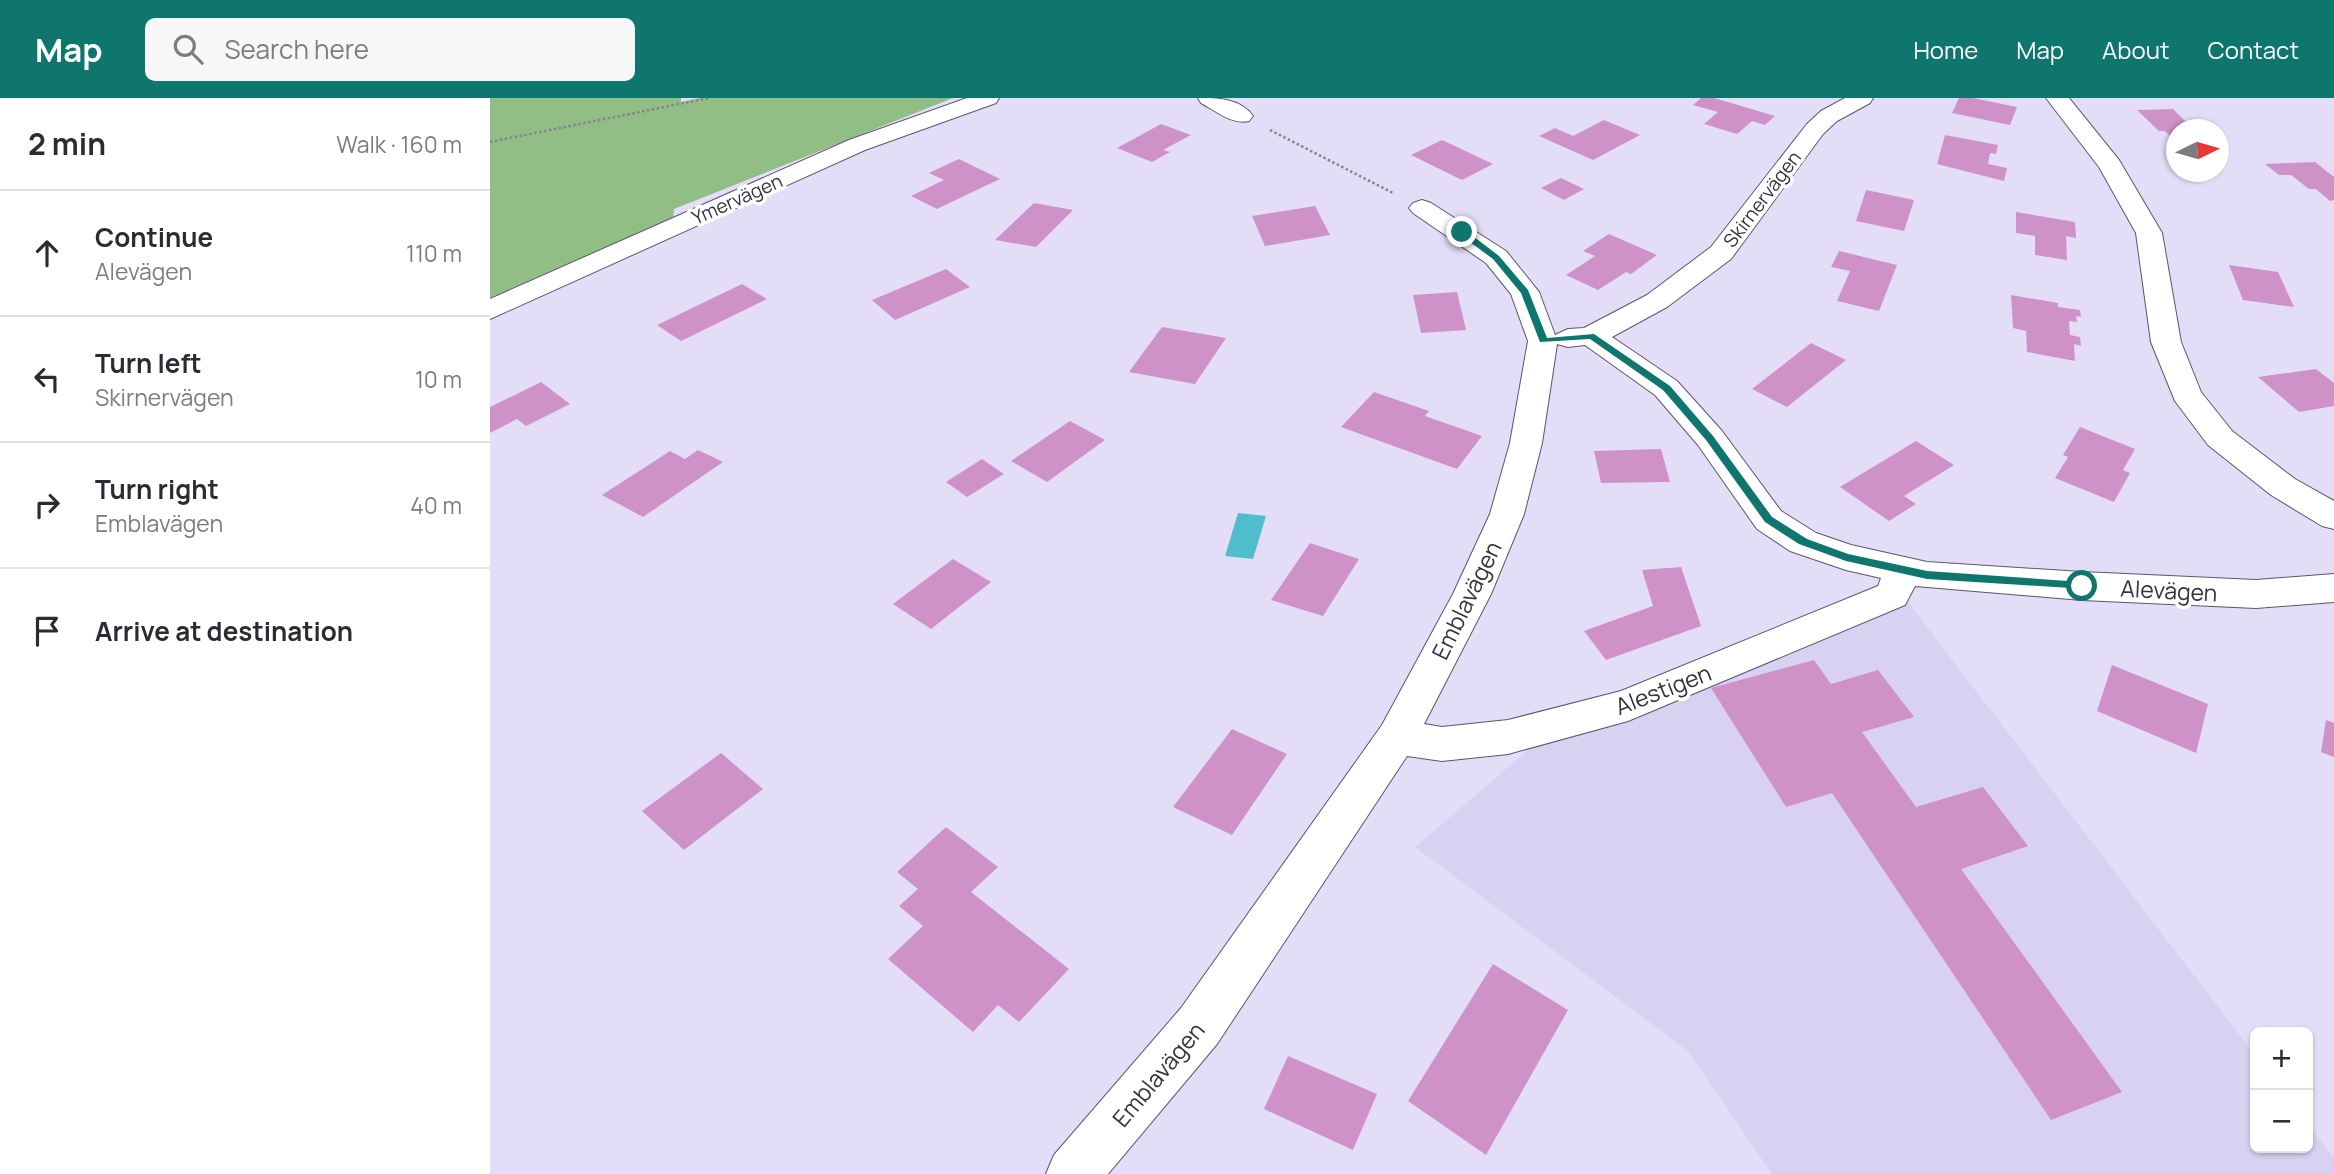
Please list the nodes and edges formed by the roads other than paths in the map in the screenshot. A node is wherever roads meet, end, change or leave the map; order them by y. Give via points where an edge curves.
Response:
1 (988, 98) edge
2 (1209, 98) edge
3 (1862, 98) edge
4 (2057, 98) edge
5 (1241, 116) road end
6 (1422, 208) road end
7 (490, 310) edge
8 (1591, 336) junction
9 (1543, 341) junction
10 (2334, 517) edge
11 (1903, 571) junction
12 (2334, 588) edge
13 (1397, 737) junction
14 (1073, 1174) edge

1 - 7 street, Ymervägen via 857,145
2 - 5 street
3 - 8 street, Skirnervägen via 1815,129 1721,253 1657,301
4 - 10 street via 2110,165 2149,233 2166,342 2186,394 2220,438 2283,487
6 - 9 street, Emblavägen via 1496,257 1525,292
8 - 9 street, Skirnervägen
8 - 11 street, Alevägen via 1666,388 1710,438 1769,520 1803,542
9 - 13 street, Emblavägen via 1526,443 1507,514 1472,594
11 - 12 street, Alevägen via 2256,594
11 - 13 street, Alestigen via 1892,595 1628,705 1508,737 1442,744
13 - 14 street, Emblavägen via 1199,1026

